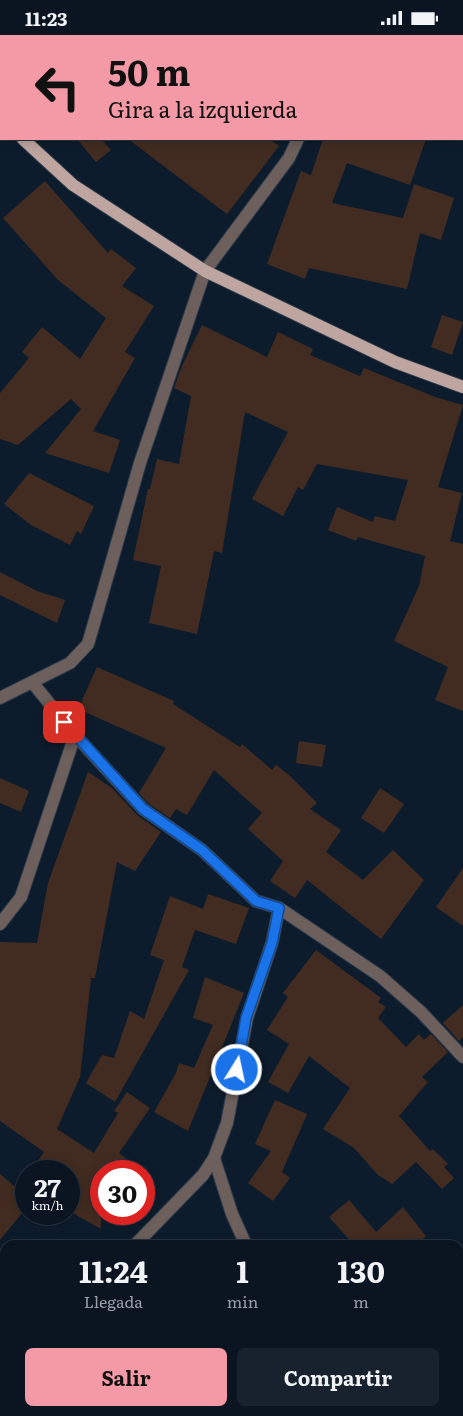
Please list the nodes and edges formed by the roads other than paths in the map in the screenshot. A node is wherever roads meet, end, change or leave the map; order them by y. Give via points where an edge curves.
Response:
1 (24, 140) edge
2 (298, 140) edge
3 (205, 271) junction
4 (463, 387) edge
5 (32, 682) junction
6 (0, 698) edge
7 (75, 735) junction
8 (279, 908) junction
9 (0, 924) edge
10 (463, 1057) edge
11 (214, 1158) junction
12 (140, 1240) edge
13 (244, 1240) edge

1 - 3 main road via 73,185
2 - 3 street via 289,158
3 - 4 main road via 395,362
3 - 5 street via 140,463 88,644 70,663
5 - 6 street
5 - 7 street
7 - 8 street via 143,809 202,850 256,901
7 - 9 street via 21,897
8 - 10 street via 380,976 421,1011
8 - 11 street via 272,943 246,1018 227,1123
11 - 12 street via 203,1175
11 - 13 street

